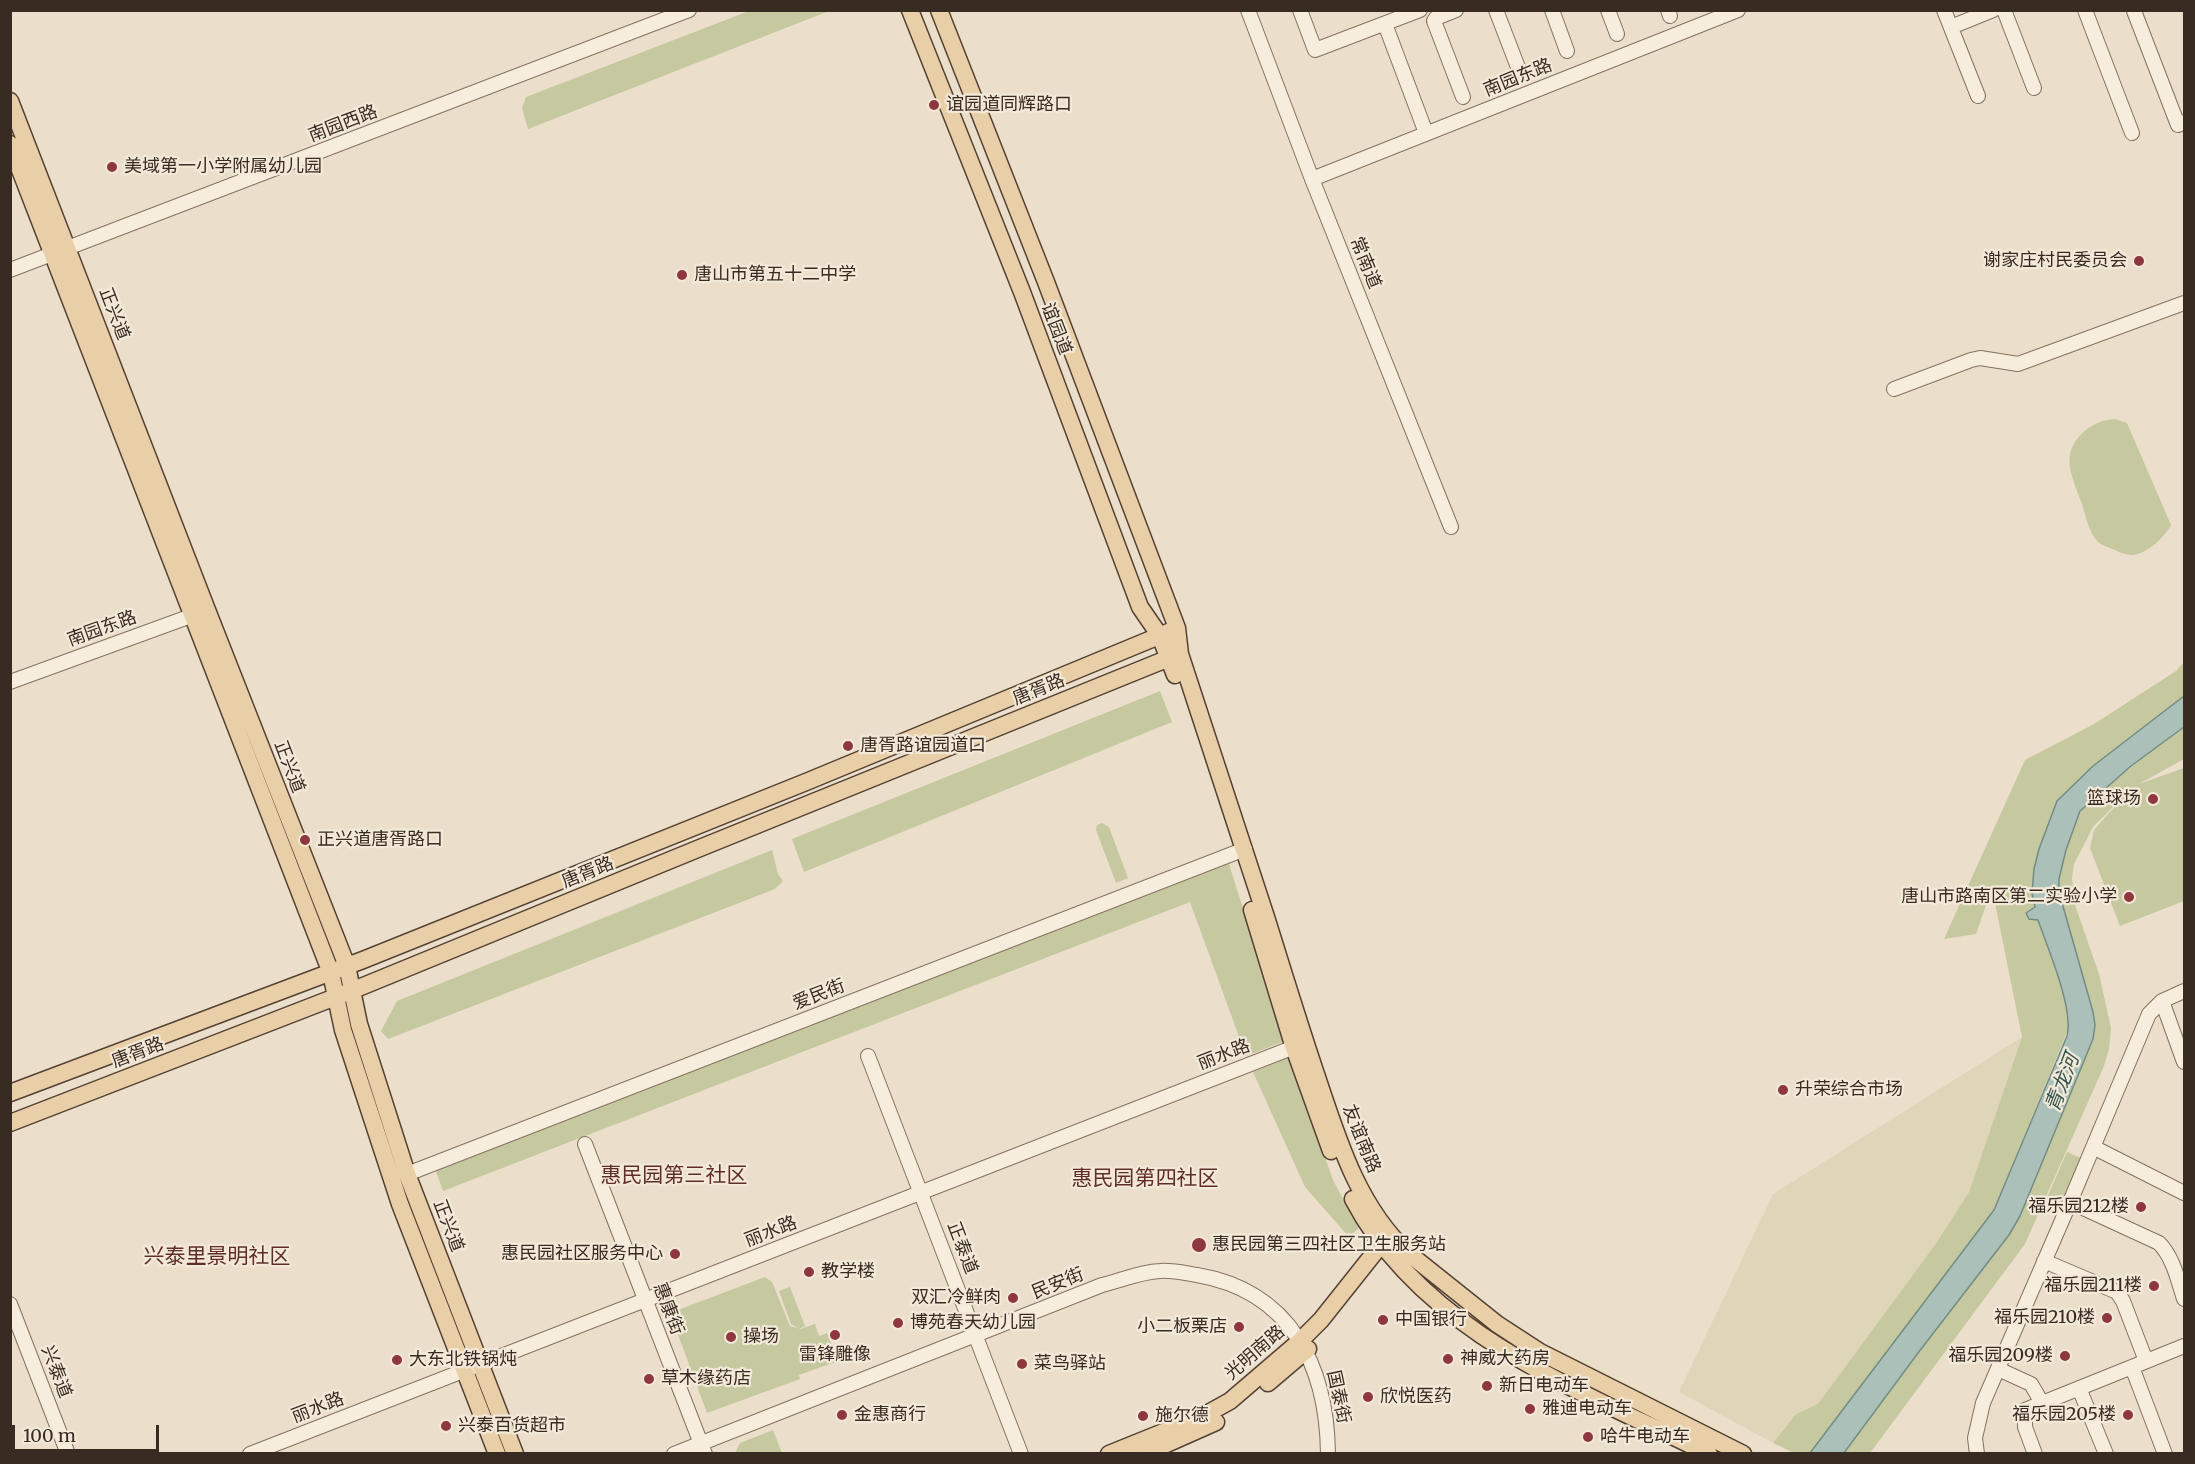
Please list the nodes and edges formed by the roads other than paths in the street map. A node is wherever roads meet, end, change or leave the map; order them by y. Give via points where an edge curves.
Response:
1 (689, 10) edge
2 (910, 10) edge
3 (939, 10) edge
4 (1248, 10) edge
5 (1299, 10) edge
6 (1420, 10) edge
7 (1456, 10) edge
8 (1496, 10) edge
9 (1552, 10) edge
10 (1608, 10) edge
11 (1944, 10) edge
12 (1993, 10) edge
13 (2004, 10) edge
14 (2085, 10) edge
15 (2136, 10) edge
16 (1737, 11) edge
17 (1385, 24) junction
18 (1951, 27) junction
19 (1617, 34) dead end
20 (1567, 51) dead end
21 (1519, 70) dead end
22 (2034, 88) dead end
23 (1977, 96) dead end
24 (1463, 97) dead end
25 (10, 101) edge
26 (2184, 122) edge
27 (2132, 133) dead end
28 (1426, 134) junction
29 (10, 144) edge
30 (1312, 179) junction
31 (61, 251) junction
32 (10, 270) edge
33 (2184, 303) edge
34 (1894, 389) dead end
35 (1451, 527) dead end
36 (199, 613) junction
37 (1177, 628) junction
38 (1161, 636) junction
39 (1175, 656) junction
40 (10, 682) edge
41 (1239, 851) junction
42 (347, 966) junction
43 (331, 973) junction
44 (2184, 991) edge
45 (344, 994) junction
46 (2162, 1001) junction
47 (1300, 1045) junction
48 (868, 1056) dead end
49 (2184, 1062) edge
50 (10, 1093) edge
51 (10, 1124) edge
52 (585, 1144) dead end
53 (2093, 1147) junction
54 (407, 1174) junction
55 (921, 1192) junction
56 (2184, 1193) edge
57 (2070, 1202) junction
58 (1389, 1244) junction
59 (2044, 1261) junction
60 (2184, 1299) edge
61 (646, 1300) junction
62 (10, 1304) edge
63 (10, 1329) edge
64 (976, 1335) junction
65 (1304, 1345) junction
66 (2184, 1348) edge
67 (2146, 1361) junction
68 (472, 1367) junction
69 (2132, 1367) junction
70 (1998, 1369) junction
71 (2079, 1388) junction
72 (2042, 1403) junction
73 (703, 1448) edge
74 (59, 1454) edge
75 (68, 1454) edge
76 (250, 1454) edge
77 (497, 1454) edge
78 (515, 1454) edge
79 (674, 1454) edge
80 (1021, 1454) edge
81 (1109, 1454) edge
82 (1144, 1454) edge
83 (1328, 1454) edge
84 (1709, 1454) edge
85 (1743, 1454) edge
86 (1977, 1454) edge
87 (2036, 1454) edge
88 (2106, 1454) edge
89 (2165, 1454) edge

1 - 31 street, 南园西路
2 - 38 main road, 谊园道 via 1022,291 1140,607
3 - 37 main road, 谊园道
4 - 30 street, 常南道
5 - 17 street via 1315,50
6 - 17 street
7 - 24 street via 1434,21
8 - 21 street
9 - 20 street
10 - 19 street
11 - 18 street
12 - 18 street
13 - 22 street
14 - 27 street
15 - 26 street via 2178,125
16 - 28 street, 南园东路
17 - 28 street
18 - 23 street
25 - 31 main road, 正兴道
28 - 30 street, 南园东路
29 - 31 main road, 正兴道
30 - 35 street, 常南道
31 - 32 street, 南园西路
31 - 36 main road, 正兴道
33 - 34 street via 2018,364 1980,358
36 - 40 street, 南园东路
36 - 42 main road, 正兴道
36 - 43 main road, 正兴道
37 - 38 main road, 唐胥路
37 - 39 main road, 谊园道
38 - 39 main road, 谊园道
38 - 42 main road, 唐胥路
39 - 41 main road, 友谊南路
39 - 45 main road, 唐胥路
41 - 47 main road, 友谊南路
41 - 54 street, 爱民街 via 487,1136
42 - 43 main road, 唐胥路
42 - 45 main road, 正兴道
43 - 45 main road, 正兴道
43 - 50 main road, 唐胥路
44 - 46 street
45 - 51 main road, 唐胥路
45 - 54 main road, 正兴道 via 359,1024
45 - 68 main road, 正兴道 via 343,1030 400,1204
46 - 49 street
46 - 53 street via 2149,1014
47 - 55 street, 丽水路
47 - 58 main road, 友谊南路 via 1353,1175
48 - 55 street, 正泰道
52 - 61 street, 惠康街
53 - 56 street
53 - 57 street
54 - 68 main road, 正兴道
55 - 61 street, 丽水路
55 - 64 street, 正泰道
57 - 59 street
57 - 60 street via 2159,1243 2170,1258
58 - 65 main road, 光明南路 via 1321,1320
58 - 84 main road, 友谊南路 via 1419,1286 1505,1352
58 - 85 main road, 友谊南路 via 1540,1352
59 - 67 street via 2117,1292
59 - 70 street
61 - 68 street, 丽水路
61 - 73 street, 惠康街
62 - 75 street, 兴泰道
63 - 74 street, 兴泰道
64 - 65 street, 民安街 via 1102,1285 1162,1270 1206,1277 1247,1292 1285,1321
64 - 73 street, 民安街
64 - 80 street, 正泰道
65 - 81 main road, 光明南路 via 1230,1401
65 - 82 main road, 光明南路 via 1238,1409
65 - 83 street, 国泰街 via 1323,1395
66 - 67 street
67 - 69 street
68 - 76 street, 丽水路
68 - 77 main road, 正兴道
68 - 78 main road, 正兴道
69 - 71 street
69 - 89 street
70 - 72 street via 2031,1384
70 - 86 street via 1983,1403 1975,1438
71 - 72 street
71 - 88 street
72 - 87 street via 2025,1410 2025,1426
73 - 79 street, 民安街

